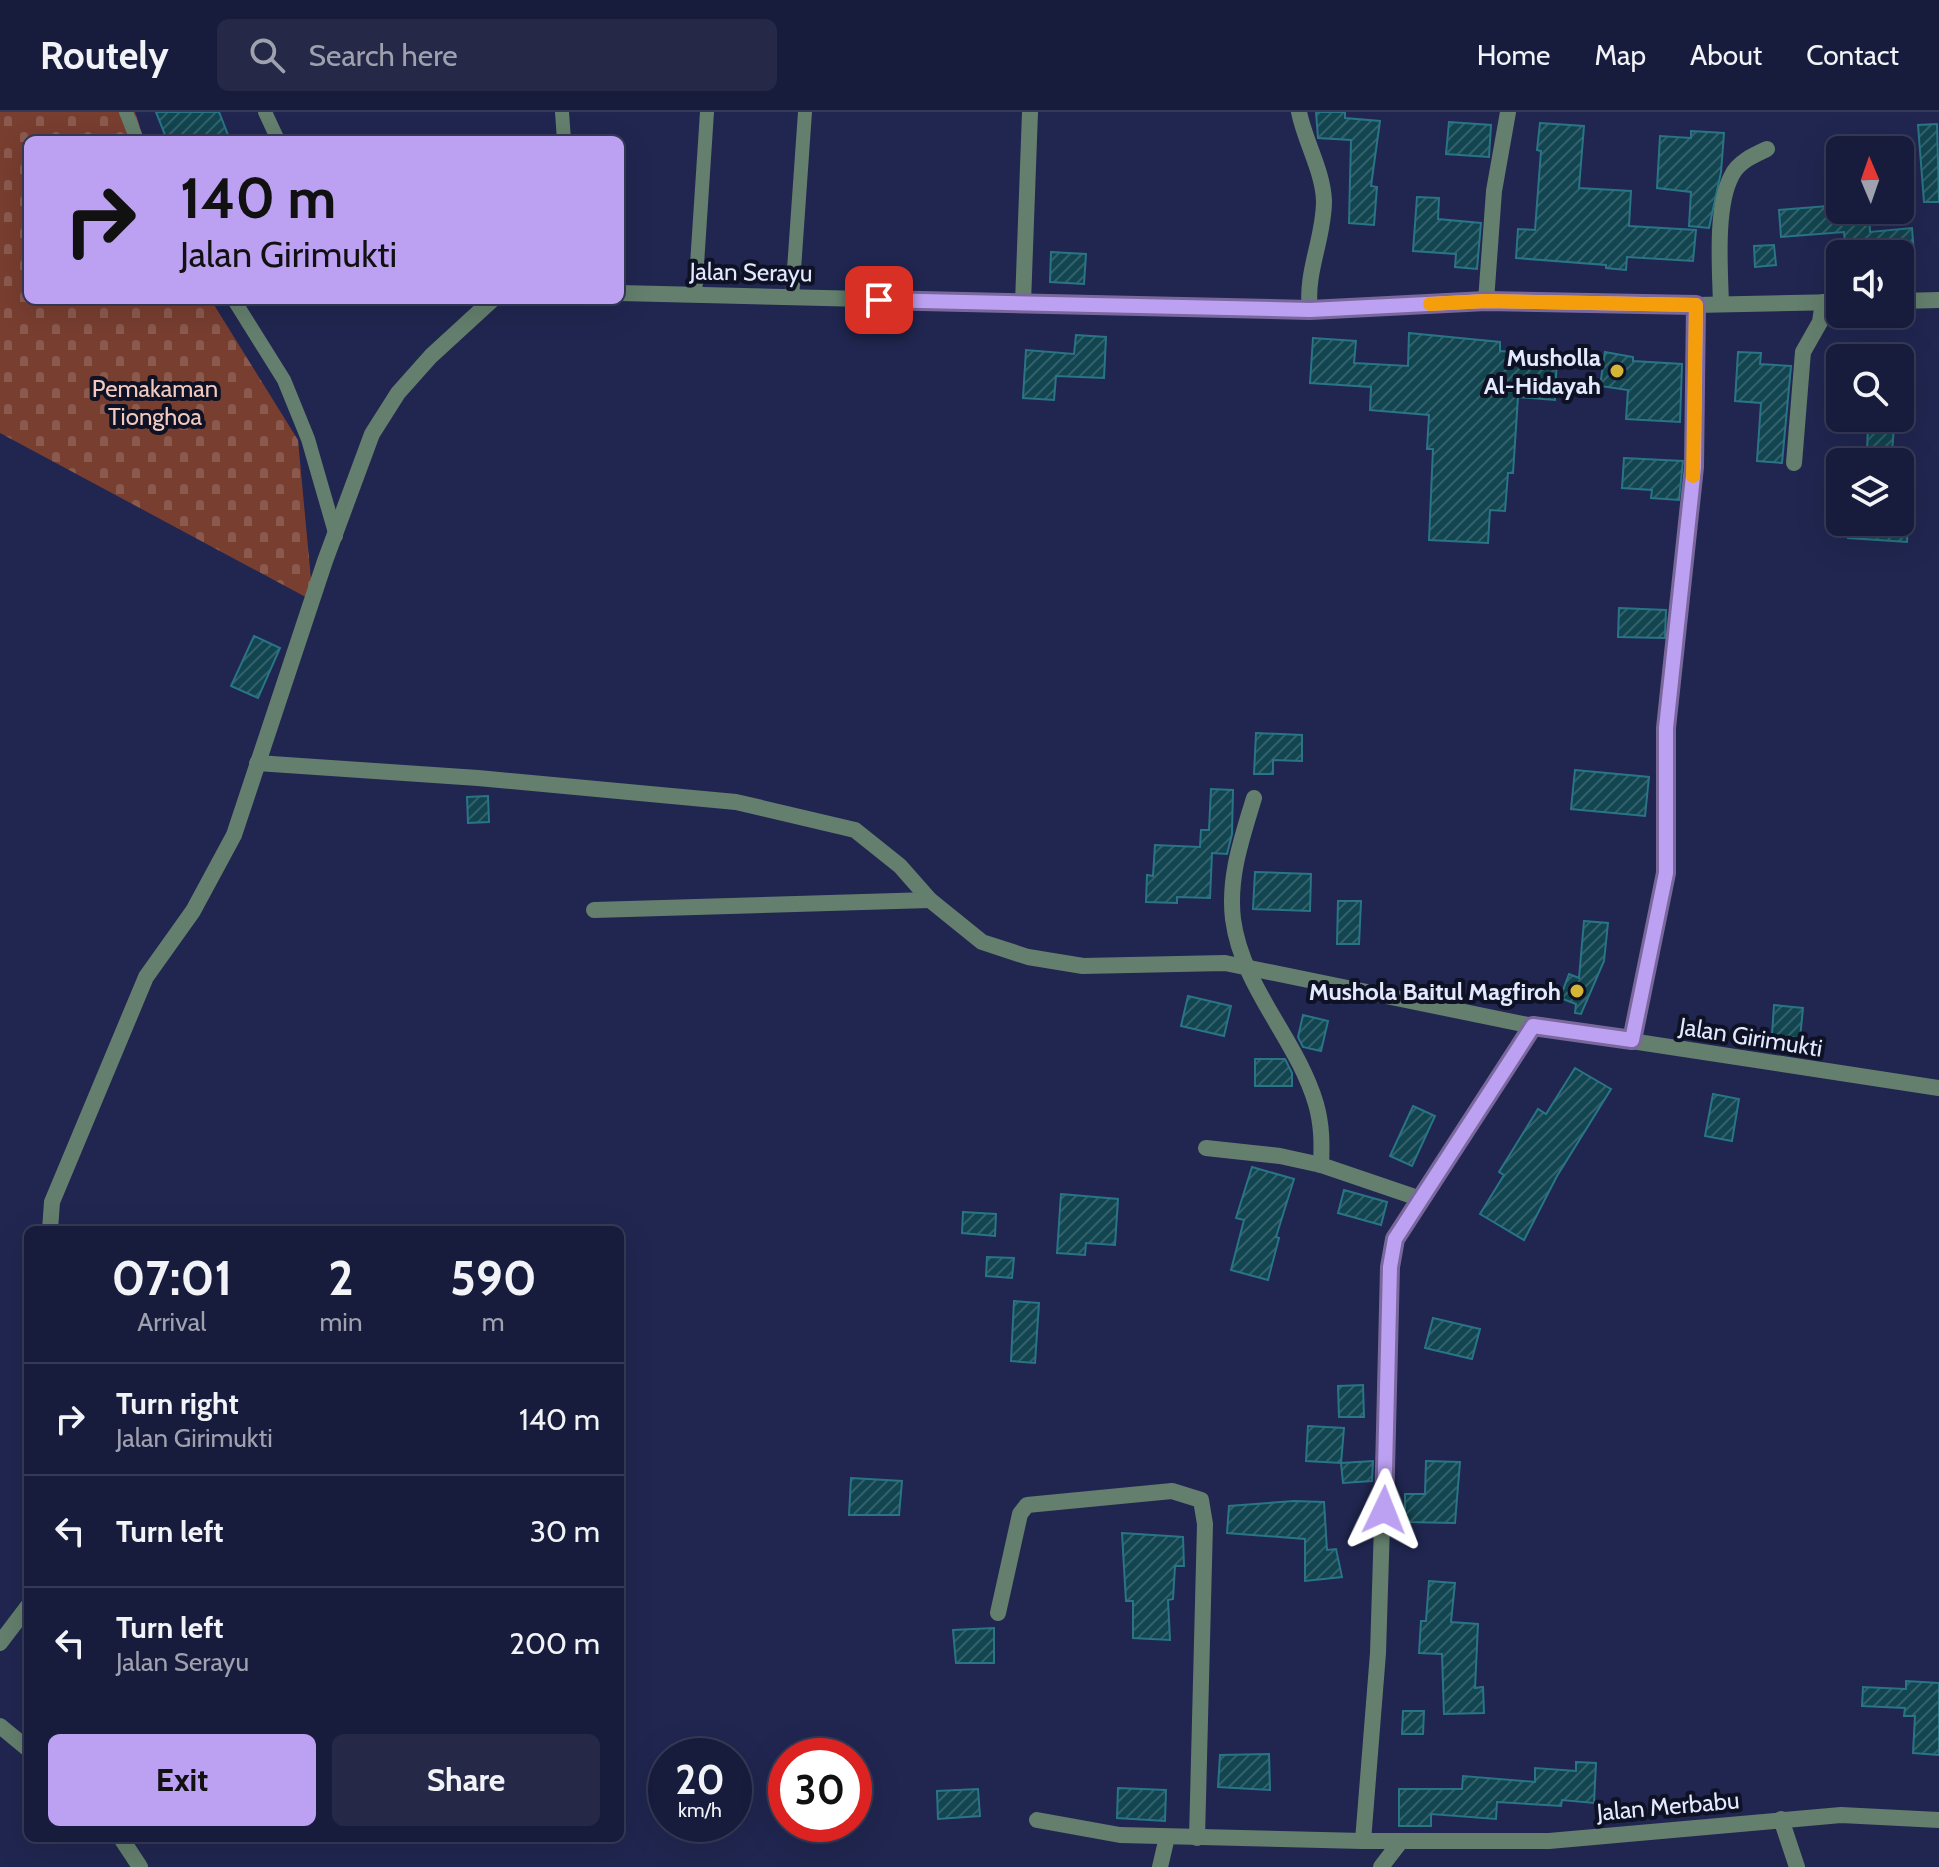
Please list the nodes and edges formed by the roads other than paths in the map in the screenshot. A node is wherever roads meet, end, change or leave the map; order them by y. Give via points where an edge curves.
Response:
1 (126, 112) edge
2 (265, 112) edge
3 (562, 112) edge
4 (707, 112) edge
5 (805, 112) edge
6 (1030, 112) edge
7 (1299, 112) edge
8 (1508, 112) edge
9 (135, 136) edge
10 (276, 136) edge
11 (564, 136) edge
12 (1767, 149) dead end
13 (624, 293) edge
14 (695, 295) junction
15 (792, 298) junction
16 (1939, 300) edge
17 (1486, 301) junction
18 (1914, 301) edge
19 (1823, 302) joint
20 (1023, 303) junction
21 (236, 304) edge
22 (488, 304) edge
23 (1721, 304) junction
24 (1696, 305) junction
25 (1310, 310) junction
26 (1794, 463) dead end
27 (336, 536) junction
28 (257, 763) junction
29 (1254, 798) dead end
30 (930, 900) junction
31 (594, 910) dead end
32 (1245, 967) junction
33 (1533, 1026) junction
34 (1632, 1040) junction
35 (1939, 1088) edge
36 (1206, 1148) dead end
37 (1321, 1165) junction
38 (1421, 1199) junction
39 (50, 1226) edge
40 (24, 1611) edge
41 (998, 1613) dead end
42 (0, 1643) edge
43 (0, 1726) edge
44 (24, 1746) edge
45 (1781, 1819) junction
46 (1037, 1820) dead end
47 (1939, 1820) edge
48 (1167, 1837) junction
49 (1197, 1838) junction
50 (1363, 1841) junction
51 (1401, 1841) junction
52 (124, 1842) edge
53 (140, 1867) edge
54 (1160, 1867) edge
55 (1381, 1867) edge
56 (1797, 1867) edge

1 - 9 lane
2 - 10 lane
3 - 11 lane
4 - 14 lane
5 - 15 lane
6 - 20 street
7 - 25 street via 1323,187
8 - 17 street via 1494,191
12 - 23 street via 1747,159 1730,177 1723,211
13 - 14 street, Jalan Serayu
14 - 15 street, Jalan Serayu
15 - 20 street, Jalan Serayu
16 - 18 street
17 - 24 street, Jalan Serayu
17 - 25 street, Jalan Serayu
19 - 23 street, Jalan Serayu
19 - 26 street via 1820,322 1803,352
20 - 25 street, Jalan Serayu
21 - 27 lane via 284,380 308,439
22 - 27 street via 431,356 383,415
23 - 24 street, Jalan Serayu
24 - 34 street via 1694,467 1666,728 1666,873
27 - 28 street
28 - 30 street, Jalan Girimukti via 691,797 783,812 855,830 900,866
28 - 39 street via 234,835 193,911 146,977 120,1032 52,1202
29 - 32 street via 1232,889 1233,920
30 - 31 street
30 - 32 street, Jalan Girimukti via 982,942 1028,957 1083,966
32 - 33 street, Jalan Girimukti
32 - 37 street via 1316,1102
33 - 34 street, Jalan Girimukti
33 - 38 street
34 - 35 street, Jalan Girimukti
36 - 37 street
37 - 38 street
38 - 50 street via 1395,1239 1390,1267 1379,1637
40 - 42 street
41 - 49 street via 1020,1514 1027,1505 1172,1491 1201,1500 1205,1524
43 - 44 street
45 - 47 street, Jalan Merbabu via 1841,1815
45 - 51 street, Jalan Merbabu via 1549,1841
45 - 56 street
46 - 48 street, Jalan Merbabu via 1084,1831
48 - 49 street, Jalan Merbabu
48 - 54 street
49 - 50 street, Jalan Merbabu
50 - 51 street, Jalan Merbabu
51 - 55 street
52 - 53 street

